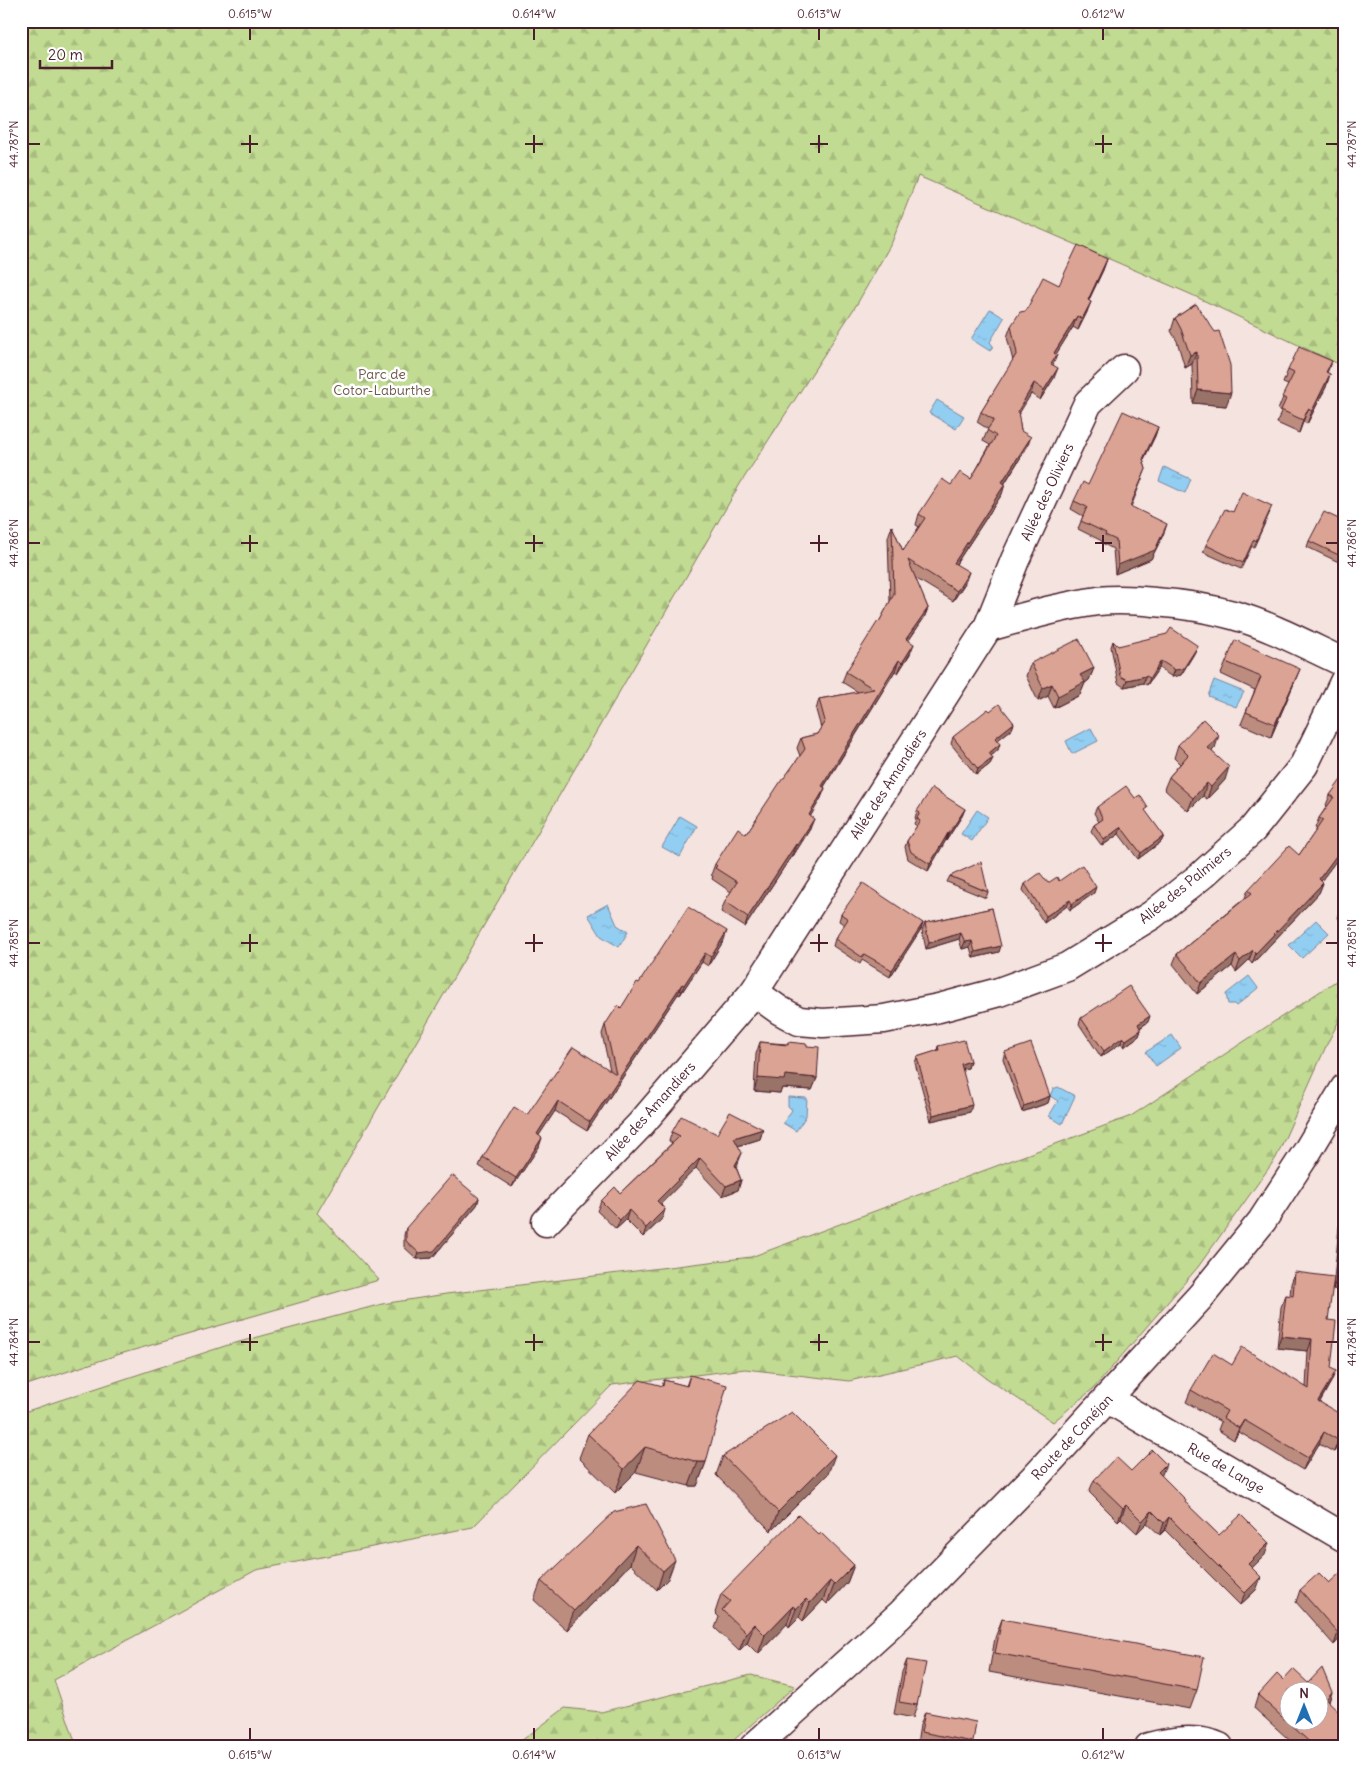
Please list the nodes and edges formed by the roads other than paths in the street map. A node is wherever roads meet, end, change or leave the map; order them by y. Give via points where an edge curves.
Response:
1 (1124, 369) dead end
2 (988, 627) junction
3 (1345, 663) edge
4 (1345, 680) edge
5 (754, 992) junction
6 (1345, 1088) edge
7 (546, 1222) dead end
8 (1108, 1399) junction
9 (1345, 1538) edge
10 (754, 1747) edge
11 (1149, 1747) edge
12 (1219, 1747) edge

1 - 2 street, Allée des Oliviers via 1088,403 1015,560
2 - 3 street via 1050,610 1127,599 1202,608 1234,616 1267,627
2 - 5 street, Allée des Amandiers
4 - 5 street, Allée des Palmiers via 1304,765 1253,829 1152,915 1068,967 999,992 884,1019 823,1023 799,1021
5 - 7 street, Allée des Amandiers via 640,1126
6 - 8 street, Route de Canéjan via 1262,1221 1201,1296
8 - 9 street, Rue de Lange
8 - 10 street, Route de Canéjan via 900,1615
11 - 12 street via 1190,1741

